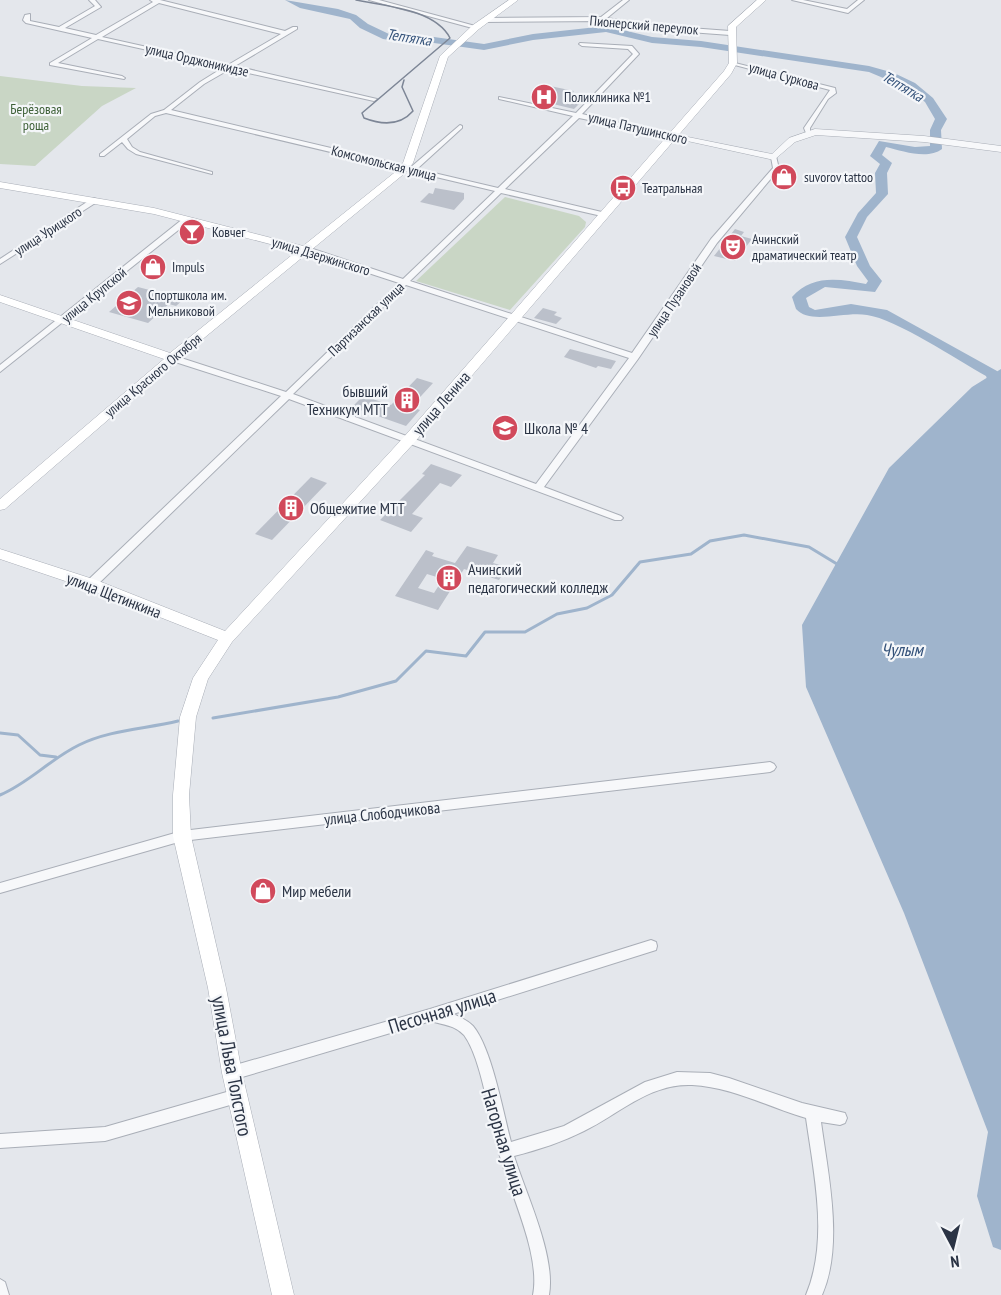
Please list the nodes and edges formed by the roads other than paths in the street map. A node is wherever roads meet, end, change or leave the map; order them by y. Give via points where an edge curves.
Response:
1 (92, 0) edge
2 (372, 0) edge
3 (514, 0) edge
4 (626, 0) edge
5 (762, 0) edge
6 (795, 0) edge
7 (861, 0) edge
8 (155, 1) edge
9 (28, 15) dead end
10 (602, 19) junction
11 (485, 20) junction
12 (476, 27) junction
13 (295, 28) dead end
14 (60, 29) junction
15 (285, 33) junction
16 (730, 33) junction
17 (95, 38) junction
18 (582, 44) dead end
19 (732, 54) junction
20 (228, 67) junction
21 (122, 78) dead end
22 (501, 98) dead end
23 (374, 99) dead end
24 (166, 111) junction
25 (578, 115) junction
26 (460, 127) dead end
27 (808, 132) junction
28 (674, 137) junction
29 (124, 140) junction
30 (1001, 149) edge
31 (102, 155) dead end
32 (774, 157) junction
33 (409, 168) junction
34 (210, 173) dead end
35 (0, 185) edge
36 (499, 191) junction
37 (96, 200) junction
38 (603, 215) junction
39 (187, 220) junction
40 (307, 250) junction
41 (0, 262) edge
42 (404, 282) junction
43 (0, 298) edge
44 (64, 319) junction
45 (515, 319) junction
46 (634, 357) junction
47 (172, 358) junction
48 (0, 369) edge
49 (287, 395) junction
50 (408, 441) junction
51 (539, 487) junction
52 (0, 506) edge
53 (618, 518) dead end
54 (0, 554) edge
55 (91, 584) junction
56 (227, 638) junction
57 (770, 767) dead end
58 (182, 836) junction
59 (0, 888) edge
60 (651, 946) dead end
61 (430, 1015) junction
62 (232, 1073) junction
63 (237, 1096) junction
64 (813, 1115) junction
65 (840, 1118) dead end
66 (0, 1141) edge
67 (506, 1151) junction
68 (0, 1287) edge
69 (0, 1295) edge
70 (283, 1295) edge
71 (541, 1295) edge
72 (814, 1295) edge

1 - 14 street via 98,7
2 - 12 street
3 - 11 main road
4 - 10 street
5 - 16 main road via 736,21
6 - 7 street via 844,11
8 - 15 street
8 - 17 street
9 - 14 street, улица Орджоникидзе via 28,22
10 - 11 street, Пионерский переулок
10 - 16 street, Пионерский переулок
11 - 12 main road
12 - 33 main road via 450,49 439,66
13 - 15 street
14 - 17 street, улица Орджоникидзе
15 - 20 street
16 - 19 main road
17 - 20 street, улица Орджоникидзе
17 - 21 street via 52,62 55,66
18 - 25 street, Партизанская улица via 622,46 636,51
19 - 27 street, улица Суркова via 767,70 834,91 826,98
19 - 28 main road, улица Ленина via 728,72
20 - 23 street, улица Орджоникидзе
20 - 24 street
22 - 25 street, улица Патушинского
24 - 29 street via 153,115
24 - 33 street, Комсомольская улица
25 - 28 street, улица Патушинского
25 - 36 street, Партизанская улица
26 - 33 street
27 - 30 street via 924,139
27 - 32 street, улица Пузановой via 792,140
28 - 32 street, улица Патушинского
28 - 38 main road, улица Ленина
29 - 31 street
29 - 34 street via 138,153
32 - 46 street, улица Пузановой via 777,168 714,241
33 - 36 street, Комсомольская улица
33 - 40 main road, улица Красного Октября
35 - 37 main road, улица Дзержинского
36 - 38 street, Комсомольская улица
36 - 42 street, Партизанская улица
37 - 39 main road, улица Дзержинского
37 - 41 street, улица Урицкого
38 - 45 main road, улица Ленина
39 - 40 main road, улица Дзержинского
39 - 44 street, улица Крупской
40 - 42 street, улица Дзержинского
40 - 47 main road, улица Красного Октября
42 - 45 street, улица Дзержинского
42 - 49 street, Партизанская улица
43 - 44 main road
44 - 47 main road
44 - 48 street, улица Крупской
45 - 46 street, улица Дзержинского
45 - 50 main road, улица Ленина
46 - 51 street, улица Пузановой
47 - 49 street
47 - 52 main road, улица Красного Октября
49 - 50 street
49 - 55 street, Партизанская улица
50 - 51 street
50 - 56 main road, улица Ленина
51 - 53 street
54 - 55 main road, улица Щетинкина
55 - 56 main road, улица Щетинкина
56 - 58 main road, улица Ленина via 201,678 188,717 181,795
57 - 58 street, улица Слободчикова
58 - 59 street, улица Слободчикова
58 - 62 main road, улица Льва Толстого
60 - 61 street, Песочная улица
61 - 62 street, Песочная улица
61 - 67 street, Нагорная улица via 453,1020 473,1038
62 - 63 main road, улица Льва Толстого
63 - 66 street via 105,1134
63 - 70 main road, улица Льва Толстого
64 - 65 street
64 - 67 street via 732,1085 681,1078 657,1083 553,1138
64 - 72 street via 822,1190 825,1266 823,1280
67 - 71 street, Нагорная улица via 536,1243 543,1282
68 - 69 street

